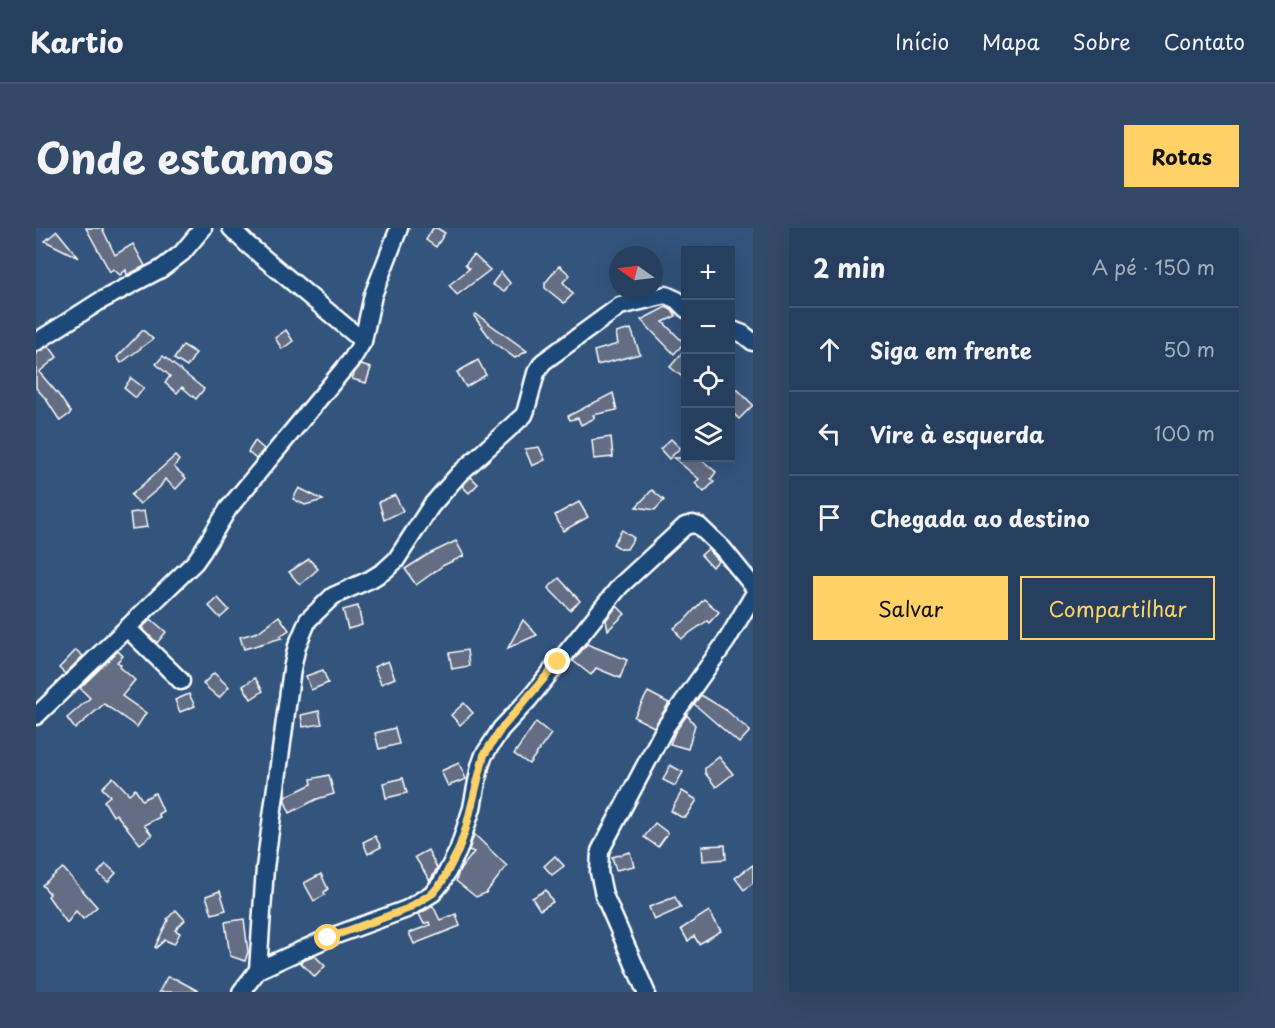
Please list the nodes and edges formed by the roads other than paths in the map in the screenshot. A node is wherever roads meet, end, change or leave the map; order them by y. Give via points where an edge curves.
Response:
1 (202, 228) edge
2 (231, 228) edge
3 (399, 228) edge
4 (681, 304) edge
5 (735, 332) edge
6 (363, 341) junction
7 (36, 342) edge
8 (753, 342) edge
9 (753, 586) edge
10 (753, 596) edge
11 (127, 628) junction
12 (181, 681) dead end
13 (36, 716) edge
14 (258, 970) junction
15 (241, 992) edge
16 (646, 992) edge

1 - 7 street via 182,253 162,269 100,301
2 - 6 street
3 - 6 street via 373,296
4 - 14 street via 666,295 620,306 543,362 524,416 459,474 431,506 396,560 371,579 333,596 308,620 292,669 265,868
5 - 8 street
6 - 11 street via 340,376 228,509 195,562
9 - 14 street via 699,526 685,526 620,586 501,729 484,755 458,851 433,893 407,909 328,938
10 - 16 street via 666,726 600,851 604,895
11 - 12 street
11 - 13 street
14 - 15 street

